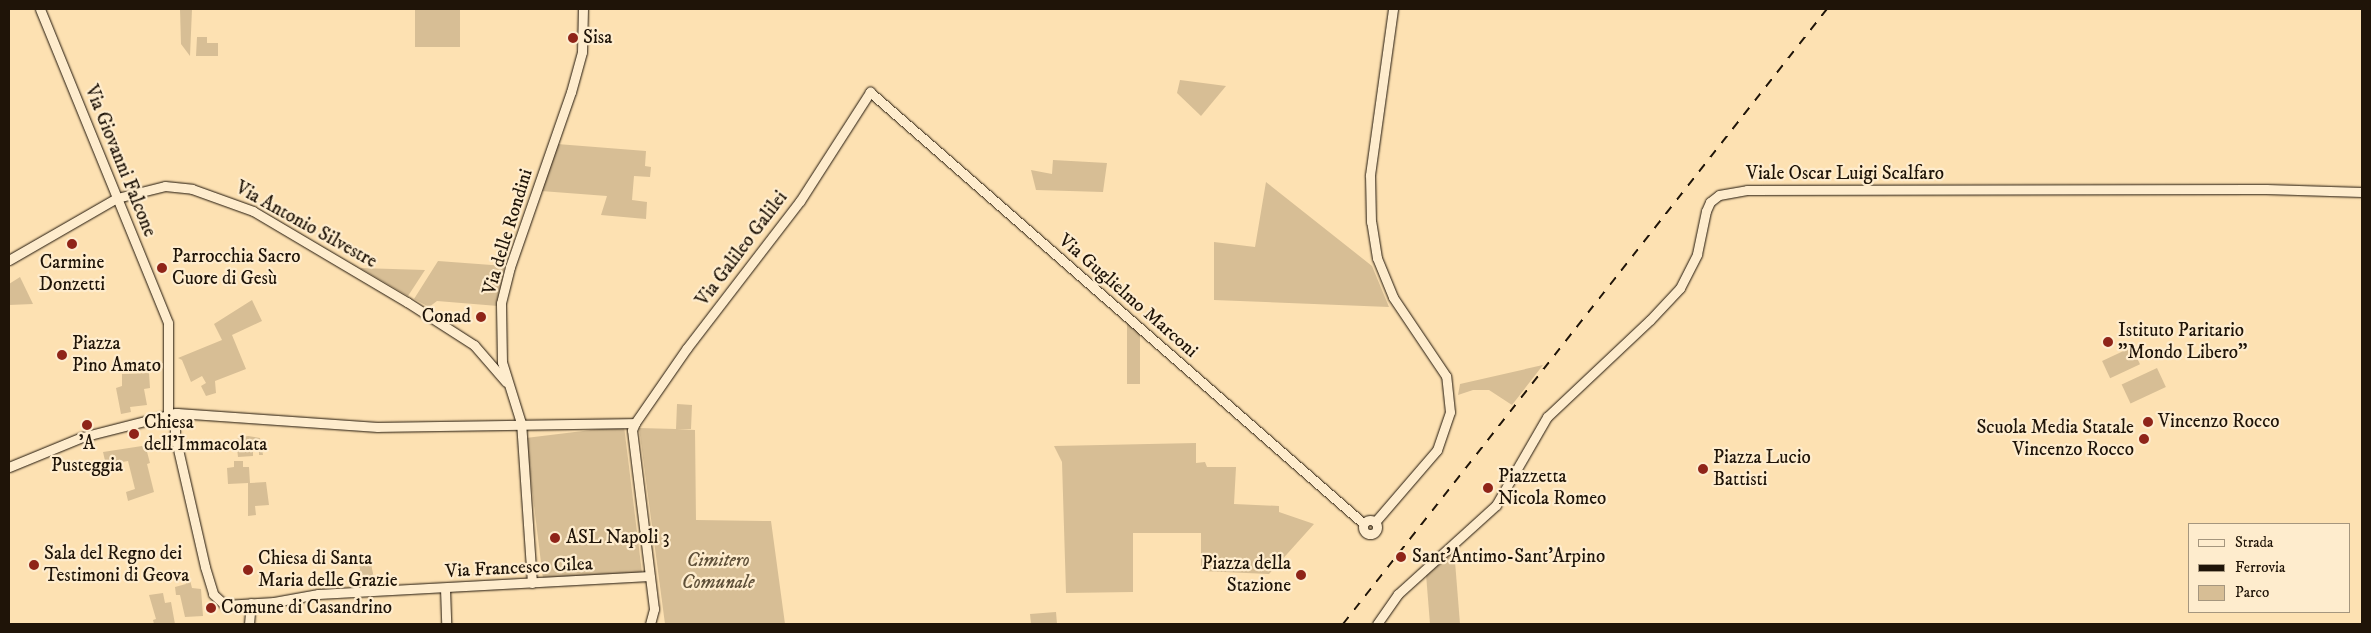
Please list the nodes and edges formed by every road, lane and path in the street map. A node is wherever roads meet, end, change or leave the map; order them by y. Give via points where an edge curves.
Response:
1 (40, 9) edge
2 (584, 9) edge
3 (1392, 9) edge
4 (870, 92) joint
5 (2362, 192) edge
6 (117, 198) junction
7 (9, 260) edge
8 (508, 384) junction
9 (170, 414) junction
10 (521, 423) junction
11 (631, 423) junction
12 (9, 467) edge
13 (648, 576) junction
14 (532, 584) junction
15 (444, 588) junction
16 (251, 603) junction
17 (232, 605) junction
18 (250, 614) junction
19 (249, 624) edge
20 (446, 624) edge
21 (645, 624) edge
22 (650, 624) edge
23 (1377, 624) edge

1 - 6 street, Via Giovanni Falcone
2 - 8 street, Via delle Rondini via 582,52 501,303 502,362
3 - 4 street, Via Guglielmo Marconi via 1370,175 1371,222 1377,258 1393,297 1446,376 1450,412 1437,450 1375,522 1369,520 1364,524
4 - 11 street, Via Galileo Galilei via 800,201
5 - 23 street, Viale Oscar Luigi Scalfaro via 2266,188 1747,190 1719,195 1710,202 1697,254 1680,288 1547,417 1496,505 1398,594
6 - 7 street, Via Antonio Silvestre
6 - 8 street, Via Antonio Silvestre via 156,187 185,188 221,197 253,211 408,302 474,345
6 - 9 street, Via Giovanni Falcone via 168,329
8 - 10 street, Via delle Rondini
9 - 10 street via 378,427
9 - 12 street via 47,448
9 - 17 street via 213,594 225,605
10 - 11 street
10 - 14 street, Via delle Rondini
11 - 13 street
13 - 14 street, Via Francesco Cilea
13 - 21 street via 649,608
13 - 22 street via 654,609
14 - 15 street, Via Francesco Cilea
15 - 16 street, Via Francesco Cilea via 318,594
15 - 20 street
16 - 17 street, Via Francesco Cilea
16 - 18 street
17 - 18 street
18 - 19 street

